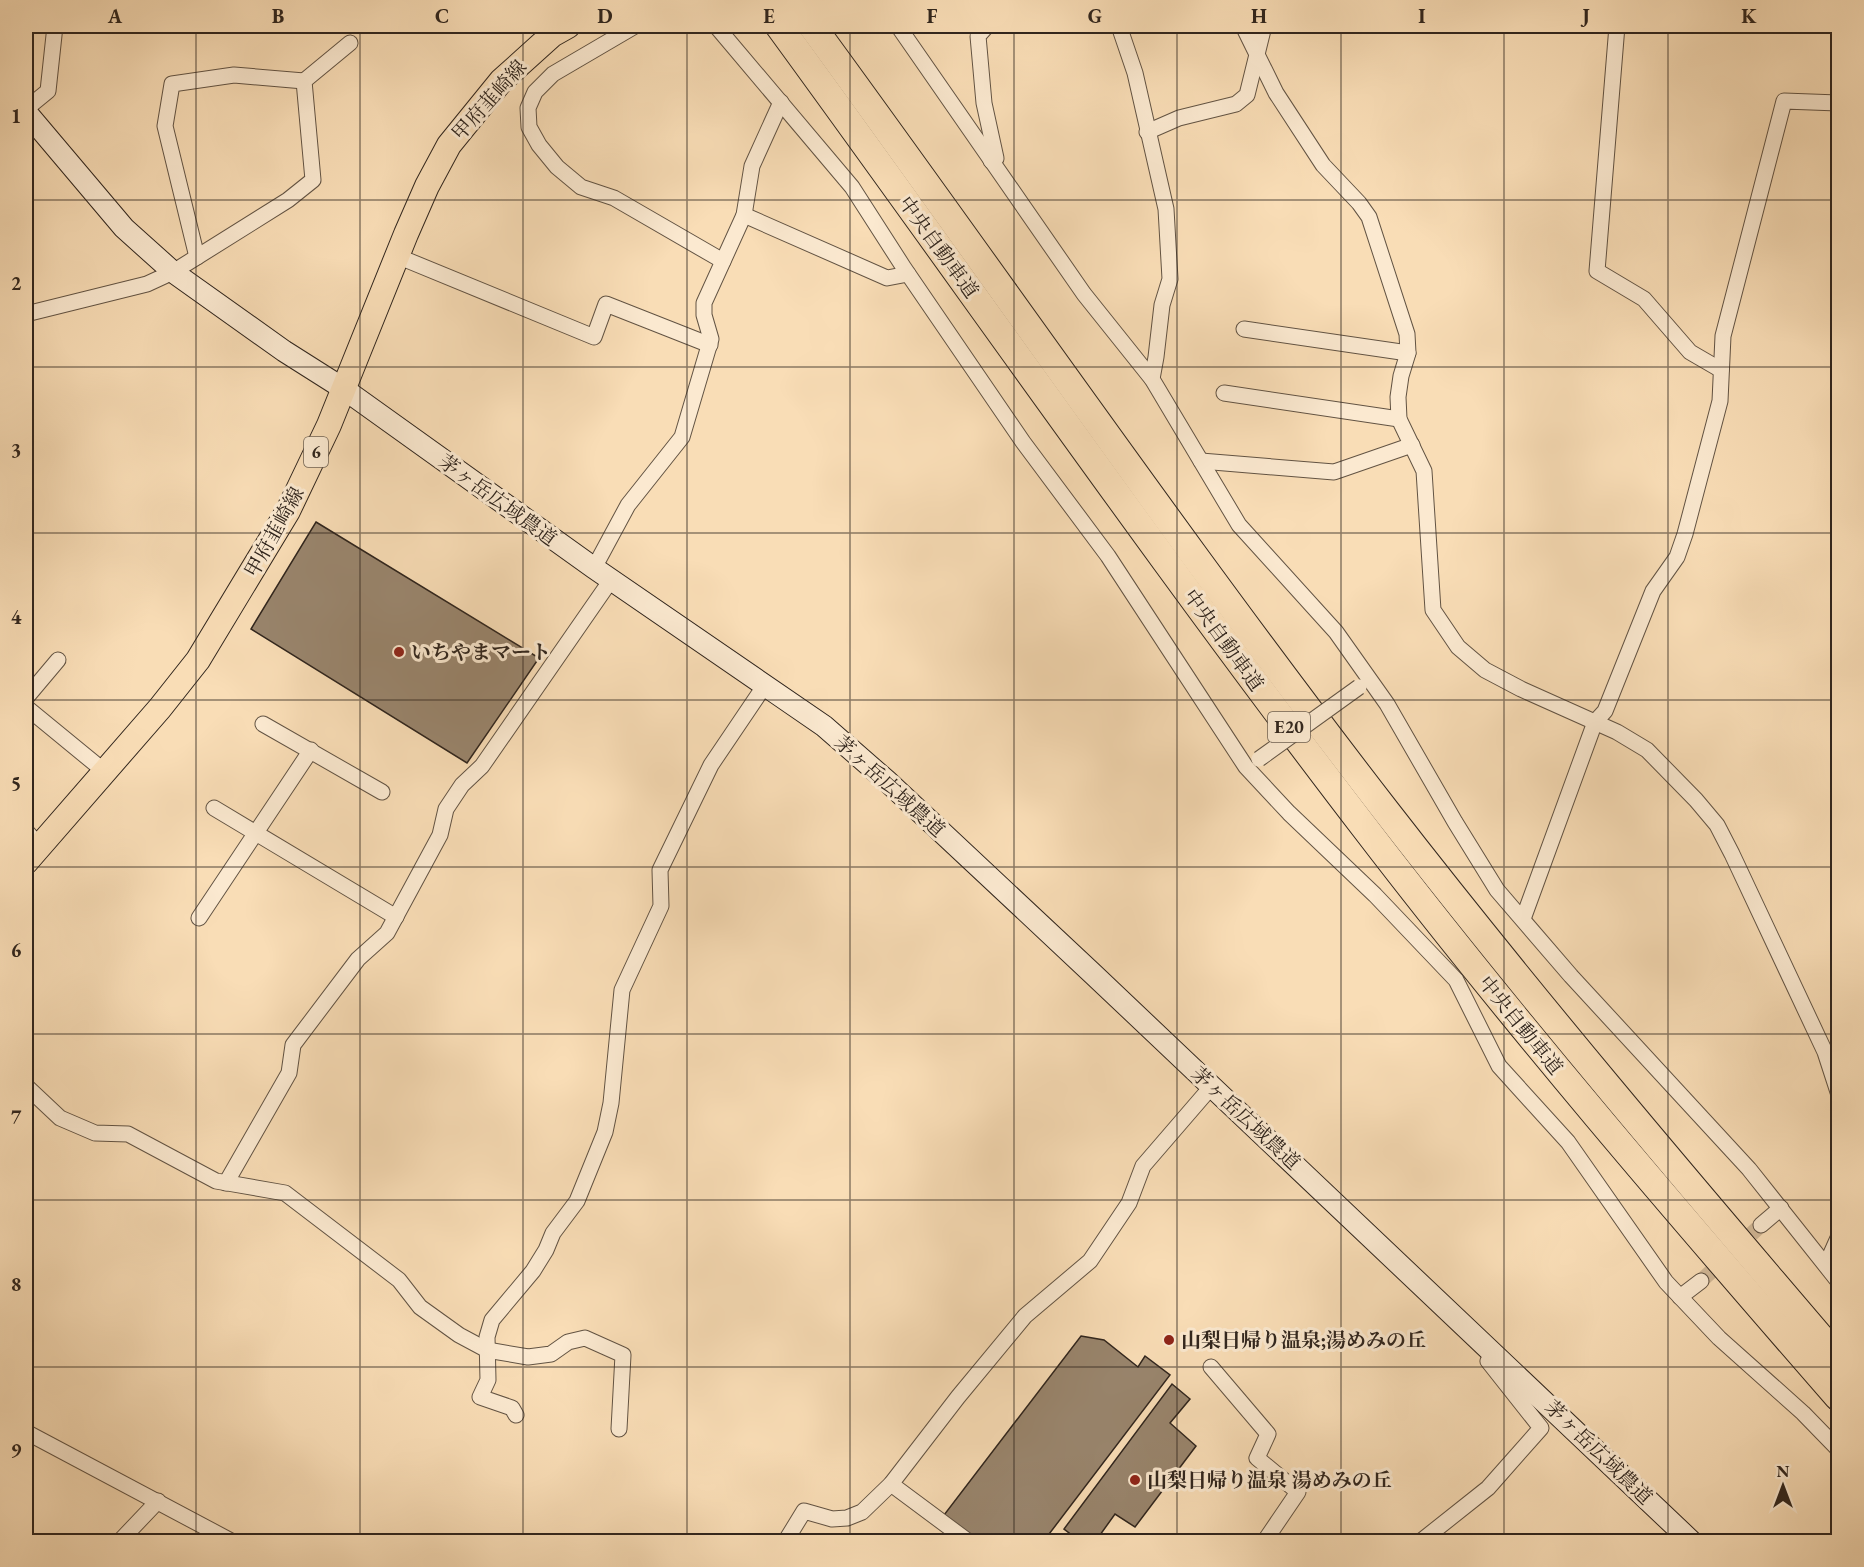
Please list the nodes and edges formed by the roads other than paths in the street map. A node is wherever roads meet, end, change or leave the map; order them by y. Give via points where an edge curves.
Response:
1 (55, 26) edge
2 (568, 26) edge
3 (634, 26) edge
4 (716, 26) edge
5 (760, 26) edge
6 (779, 26) edge
7 (812, 26) edge
8 (819, 26) edge
9 (898, 26) edge
10 (987, 26) edge
11 (1119, 26) edge
12 (1243, 26) edge
13 (1264, 26) edge
14 (1617, 26) edge
15 (350, 44) dead end
16 (1257, 54) junction
17 (534, 72) junction
18 (304, 81) junction
19 (863, 95) junction
20 (781, 102) junction
21 (1839, 103) edge
22 (26, 110) edge
23 (1147, 132) junction
24 (991, 161) junction
25 (899, 191) junction
26 (744, 215) junction
27 (397, 256) junction
28 (197, 257) junction
29 (723, 261) junction
30 (174, 272) junction
31 (908, 274) junction
32 (26, 314) edge
33 (1244, 329) dead end
34 (710, 345) junction
35 (1408, 353) junction
36 (1721, 370) junction
37 (1152, 379) junction
38 (344, 389) junction
39 (1224, 393) dead end
40 (1399, 419) junction
41 (1412, 445) junction
42 (1200, 461) junction
43 (602, 574) junction
44 (58, 660) dead end
45 (1364, 683) junction
46 (765, 685) junction
47 (26, 698) edge
48 (26, 707) edge
49 (1595, 722) junction
50 (263, 724) dead end
51 (311, 750) junction
52 (1252, 763) junction
53 (104, 771) junction
54 (382, 792) dead end
55 (214, 808) dead end
56 (256, 833) junction
57 (30, 846) edge
58 (396, 917) junction
59 (199, 918) dead end
60 (1523, 919) junction
61 (26, 1086) edge
62 (1212, 1086) junction
63 (1839, 1092) edge
64 (226, 1183) junction
65 (1781, 1209) junction
66 (1761, 1226) tunnel mouth
67 (1839, 1238) edge
68 (1826, 1265) junction
69 (1701, 1281) tunnel mouth
70 (1839, 1281) edge
71 (1680, 1298) junction
72 (487, 1350) junction
73 (1493, 1351) junction
74 (1839, 1358) edge
75 (1211, 1366) dead end
76 (1839, 1397) edge
77 (516, 1415) dead end
78 (619, 1429) dead end
79 (26, 1432) edge
80 (1839, 1449) edge
81 (891, 1484) junction
82 (158, 1501) junction
83 (119, 1542) edge
84 (233, 1542) edge
85 (785, 1542) edge
86 (969, 1542) edge
87 (1264, 1542) edge
88 (1420, 1542) edge
89 (1692, 1542) edge

1 - 22 street via 48,91
2 - 17 main road, 甲府韮崎線 / 6 via 552,35
3 - 17 street via 553,74
4 - 20 street
5 - 25 highway
6 - 25 highway, 中央自動車道 / E20
7 - 19 highway, 中央自動車道 / E20
8 - 19 highway
9 - 24 street
10 - 24 street via 978,36 984,103 996,158
11 - 23 street via 1135,73
12 - 16 street
13 - 16 street
14 - 36 street via 1597,272 1644,299 1690,352
15 - 18 street
16 - 23 street via 1247,95 1236,104 1179,118
16 - 35 street via 1276,93 1323,165 1369,217 1407,334
17 - 27 main road, 甲府韮崎線 / 6 via 501,81 449,145
17 - 29 street via 529,127 557,167 581,187 614,198
18 - 28 street via 313,180
18 - 28 street via 234,75 172,84 165,126
19 - 74 highway, 中央自動車道 / E20 via 1268,656 1386,812 1542,1009
20 - 26 street via 752,166
20 - 31 street via 852,187
21 - 36 street via 1784,101 1723,336
22 - 30 street, 茅ヶ岳広域農道 via 124,228
23 - 37 street via 1166,209 1170,279 1162,305
24 - 37 street via 1084,294
25 - 76 highway, 中央自動車道 / E20 via 1104,477 1373,838 1520,1025
26 - 29 street
26 - 31 street via 886,278
27 - 34 street via 594,337 606,304
27 - 38 main road, 甲府韮崎線 / 6
28 - 30 street
29 - 34 street via 704,303
30 - 32 street via 147,284
30 - 38 street, 茅ヶ岳広域農道
31 - 52 street
33 - 35 street
34 - 43 street via 682,437 628,505
35 - 40 street via 1398,397
36 - 49 street via 1720,401 1677,557 1653,591 1605,711
37 - 42 street
38 - 43 street, 茅ヶ岳広域農道
38 - 53 main road, 甲府韮崎線 / 6 via 288,511 198,660
39 - 40 street
40 - 41 street
41 - 42 street via 1334,472
41 - 49 street via 1424,471 1433,610 1458,647 1485,670
42 - 45 street via 1239,525 1336,632
43 - 46 street, 茅ヶ岳広域農道
43 - 58 street via 482,766 462,785 446,809 441,835
44 - 47 street
45 - 52 street, bridge
45 - 60 street via 1387,704 1491,880
46 - 62 street, 茅ヶ岳広域農道 via 824,726 879,774
46 - 72 street via 711,765 660,870 661,906 622,990 605,1132 577,1201 553,1233 533,1271 492,1320
48 - 53 street
49 - 60 street
49 - 63 street via 1647,750 1717,825 1825,1052
50 - 51 street
51 - 54 street
51 - 56 street
52 - 71 street via 1289,813 1375,894 1456,980 1499,1066 1568,1143
53 - 57 main road, 甲府韮崎線 / 6
55 - 56 street
56 - 58 street
56 - 59 street
58 - 64 street via 387,933 358,959 293,1045 289,1072
60 - 65 street
61 - 64 street via 60,1118 95,1133 128,1134
62 - 73 street, 茅ヶ岳広域農道
62 - 81 street via 1143,1166 1129,1203 1090,1261 1025,1316
64 - 72 street via 285,1193 399,1280 420,1307
65 - 66 street
65 - 68 street
67 - 68 street
68 - 70 street
69 - 71 street
71 - 80 street
72 - 77 street via 488,1380 480,1397 512,1408
72 - 78 street via 528,1356 551,1354 568,1342 585,1338 623,1355
73 - 88 street via 1488,1361 1541,1428 1488,1488
73 - 89 street, 茅ヶ岳広域農道
75 - 87 street via 1268,1434 1257,1458 1298,1492
79 - 82 street
81 - 85 street via 862,1512 847,1518 832,1519 804,1511
81 - 86 street
82 - 83 street
82 - 84 street

